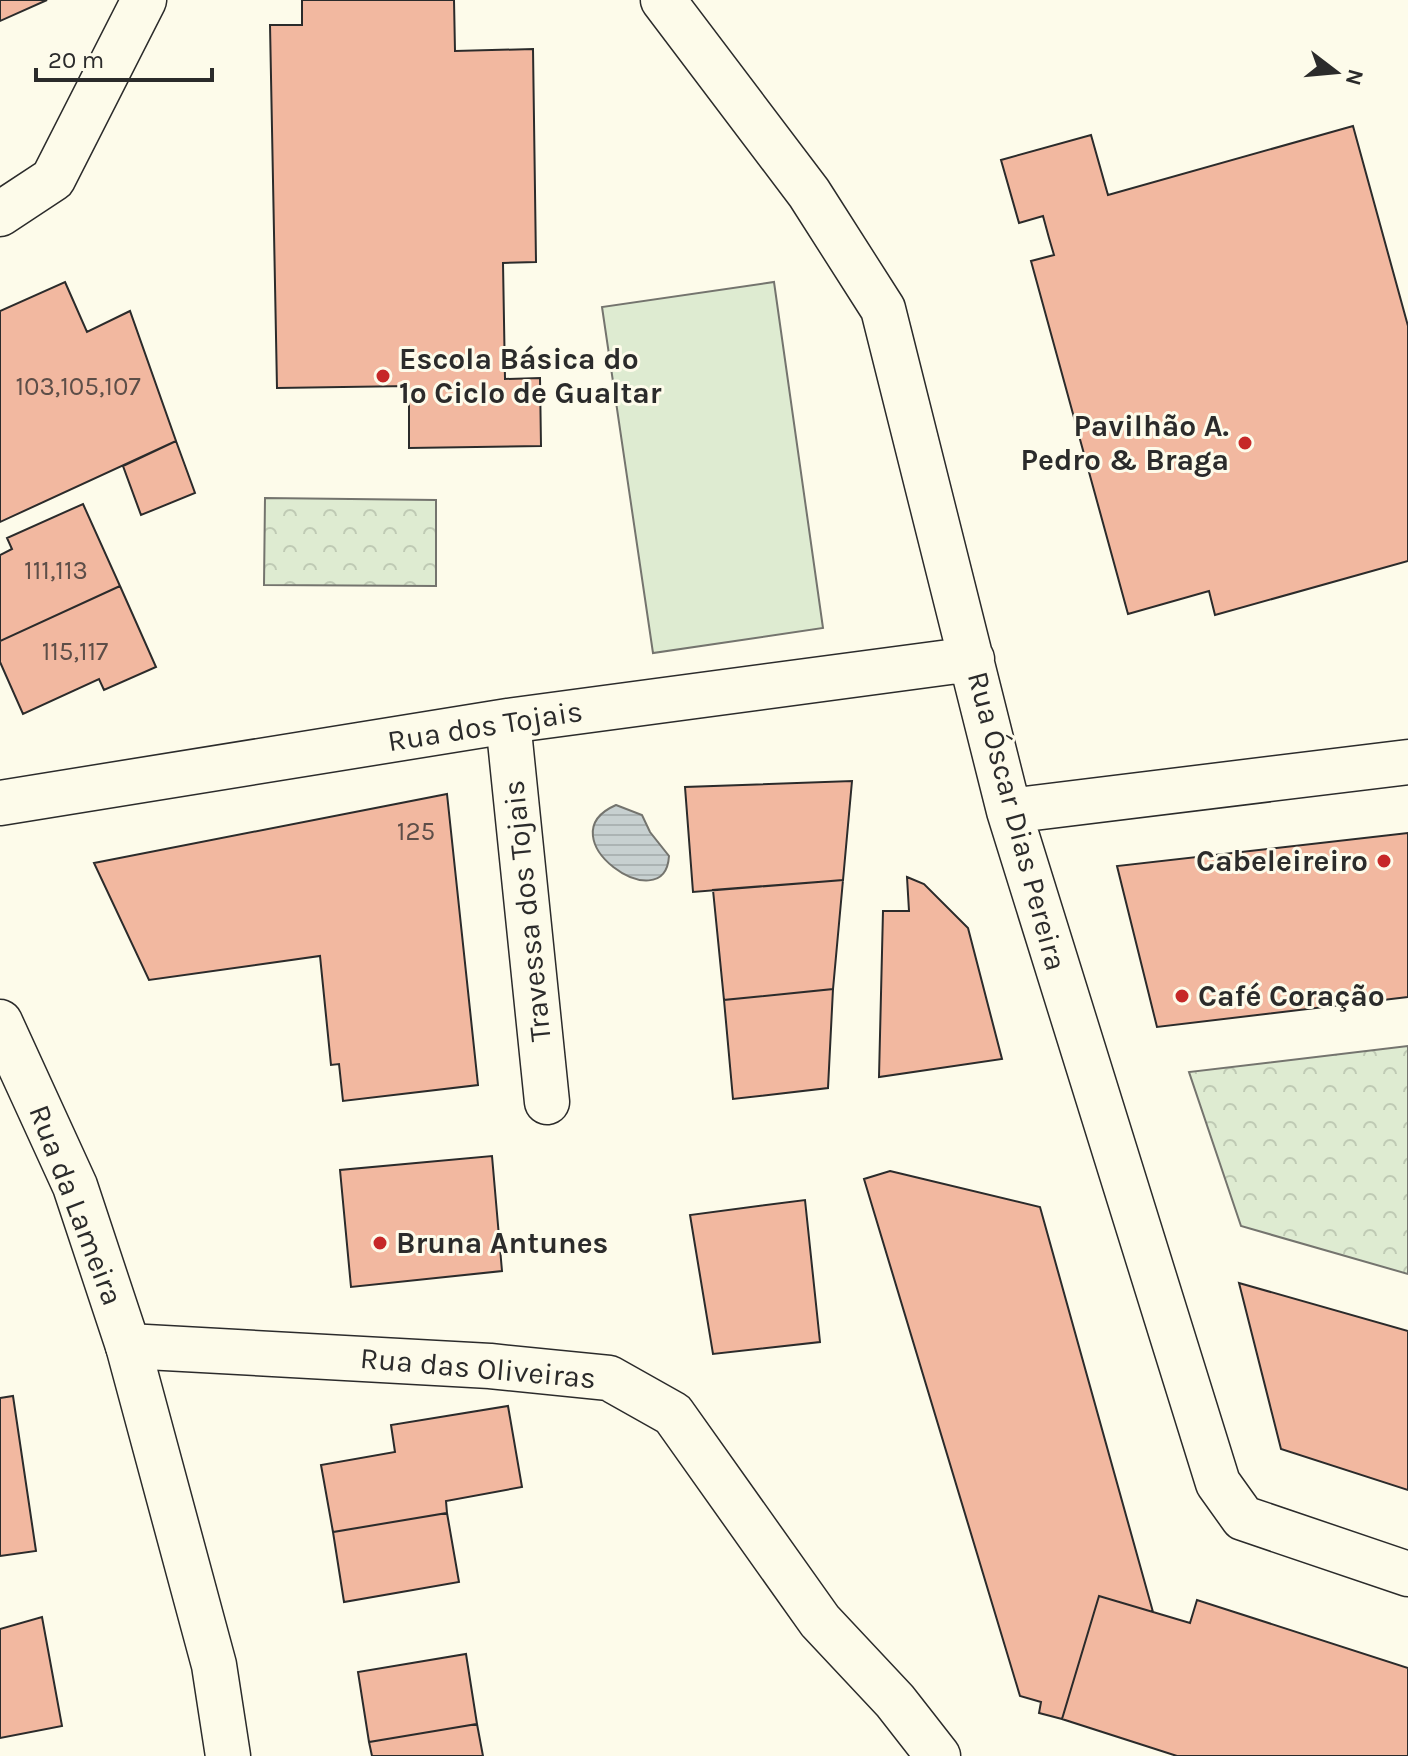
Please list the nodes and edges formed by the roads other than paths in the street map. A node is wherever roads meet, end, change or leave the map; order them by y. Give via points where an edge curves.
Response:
1 (144, 0) edge
2 (663, 0) edge
3 (0, 214) edge
4 (972, 659) junction
5 (508, 721) junction
6 (1408, 762) edge
7 (0, 803) edge
8 (1009, 811) junction
9 (0, 1022) edge
10 (547, 1102) dead end
11 (128, 1346) junction
12 (1408, 1574) edge
13 (228, 1756) edge
14 (938, 1756) edge

1 - 3 street via 53,179
2 - 4 street, Rua Óscar Dias Pereira via 809,193 883,309
4 - 5 street, Rua dos Tojais
4 - 8 street, Rua Óscar Dias Pereira
5 - 7 street, Rua dos Tojais
5 - 10 street, Travessa dos Tojais
6 - 8 street
8 - 12 street, Rua Óscar Dias Pereira via 1218,1483 1243,1518
9 - 11 street, Rua da Lameira via 75,1186
11 - 13 street, Rua da Lameira via 214,1665
11 - 14 street, Rua das Oliveiras via 490,1366 609,1378 673,1414 820,1621

